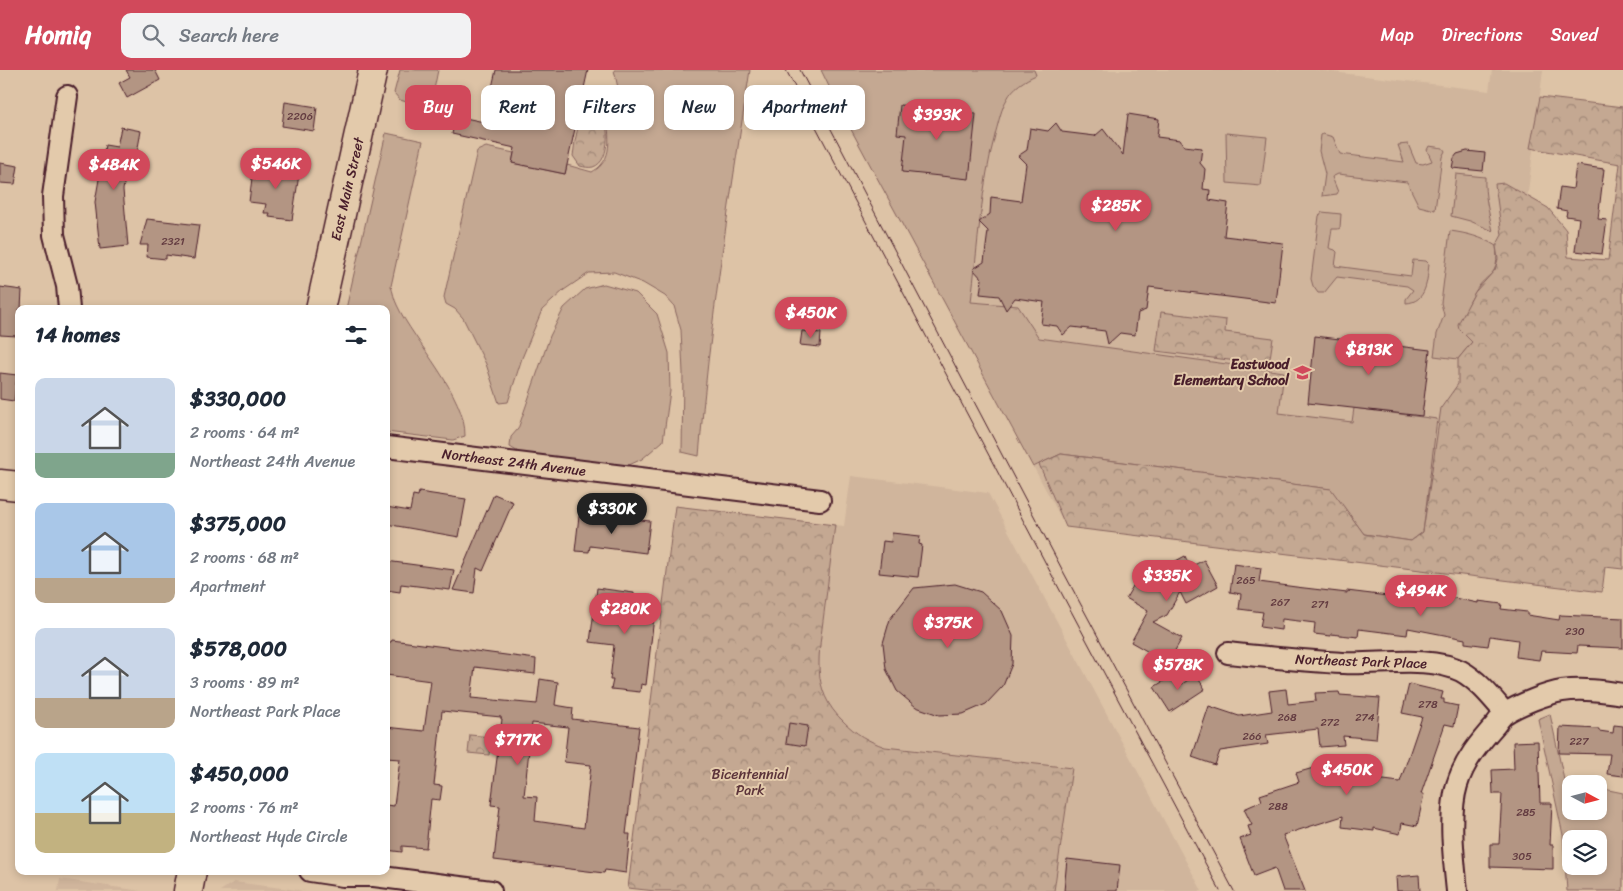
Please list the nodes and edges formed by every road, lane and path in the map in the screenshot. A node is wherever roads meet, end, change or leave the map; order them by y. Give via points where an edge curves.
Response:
1 (374, 70) edge
2 (68, 96) dead end
3 (69, 305) edge
4 (321, 305) edge
5 (390, 446) edge
6 (0, 484) edge
7 (15, 486) edge
8 (820, 500) dead end
9 (1228, 653) dead end
10 (1623, 694) edge
11 (1505, 713) junction
12 (191, 875) edge
13 (336, 875) edge
14 (458, 889) edge
15 (188, 891) edge
16 (491, 891) edge
17 (1457, 891) edge

1 - 4 main road, East Main Street
2 - 3 street via 53,196 54,235
5 - 8 street, Northeast 24th Avenue
6 - 7 main road
9 - 11 street, Northeast Park Place via 1342,663 1407,661 1436,664 1460,670 1477,682
10 - 11 street via 1588,689 1562,691 1543,695
11 - 17 street via 1480,742 1457,785 1453,811
12 - 15 main road
13 - 14 street via 374,876
14 - 16 street

